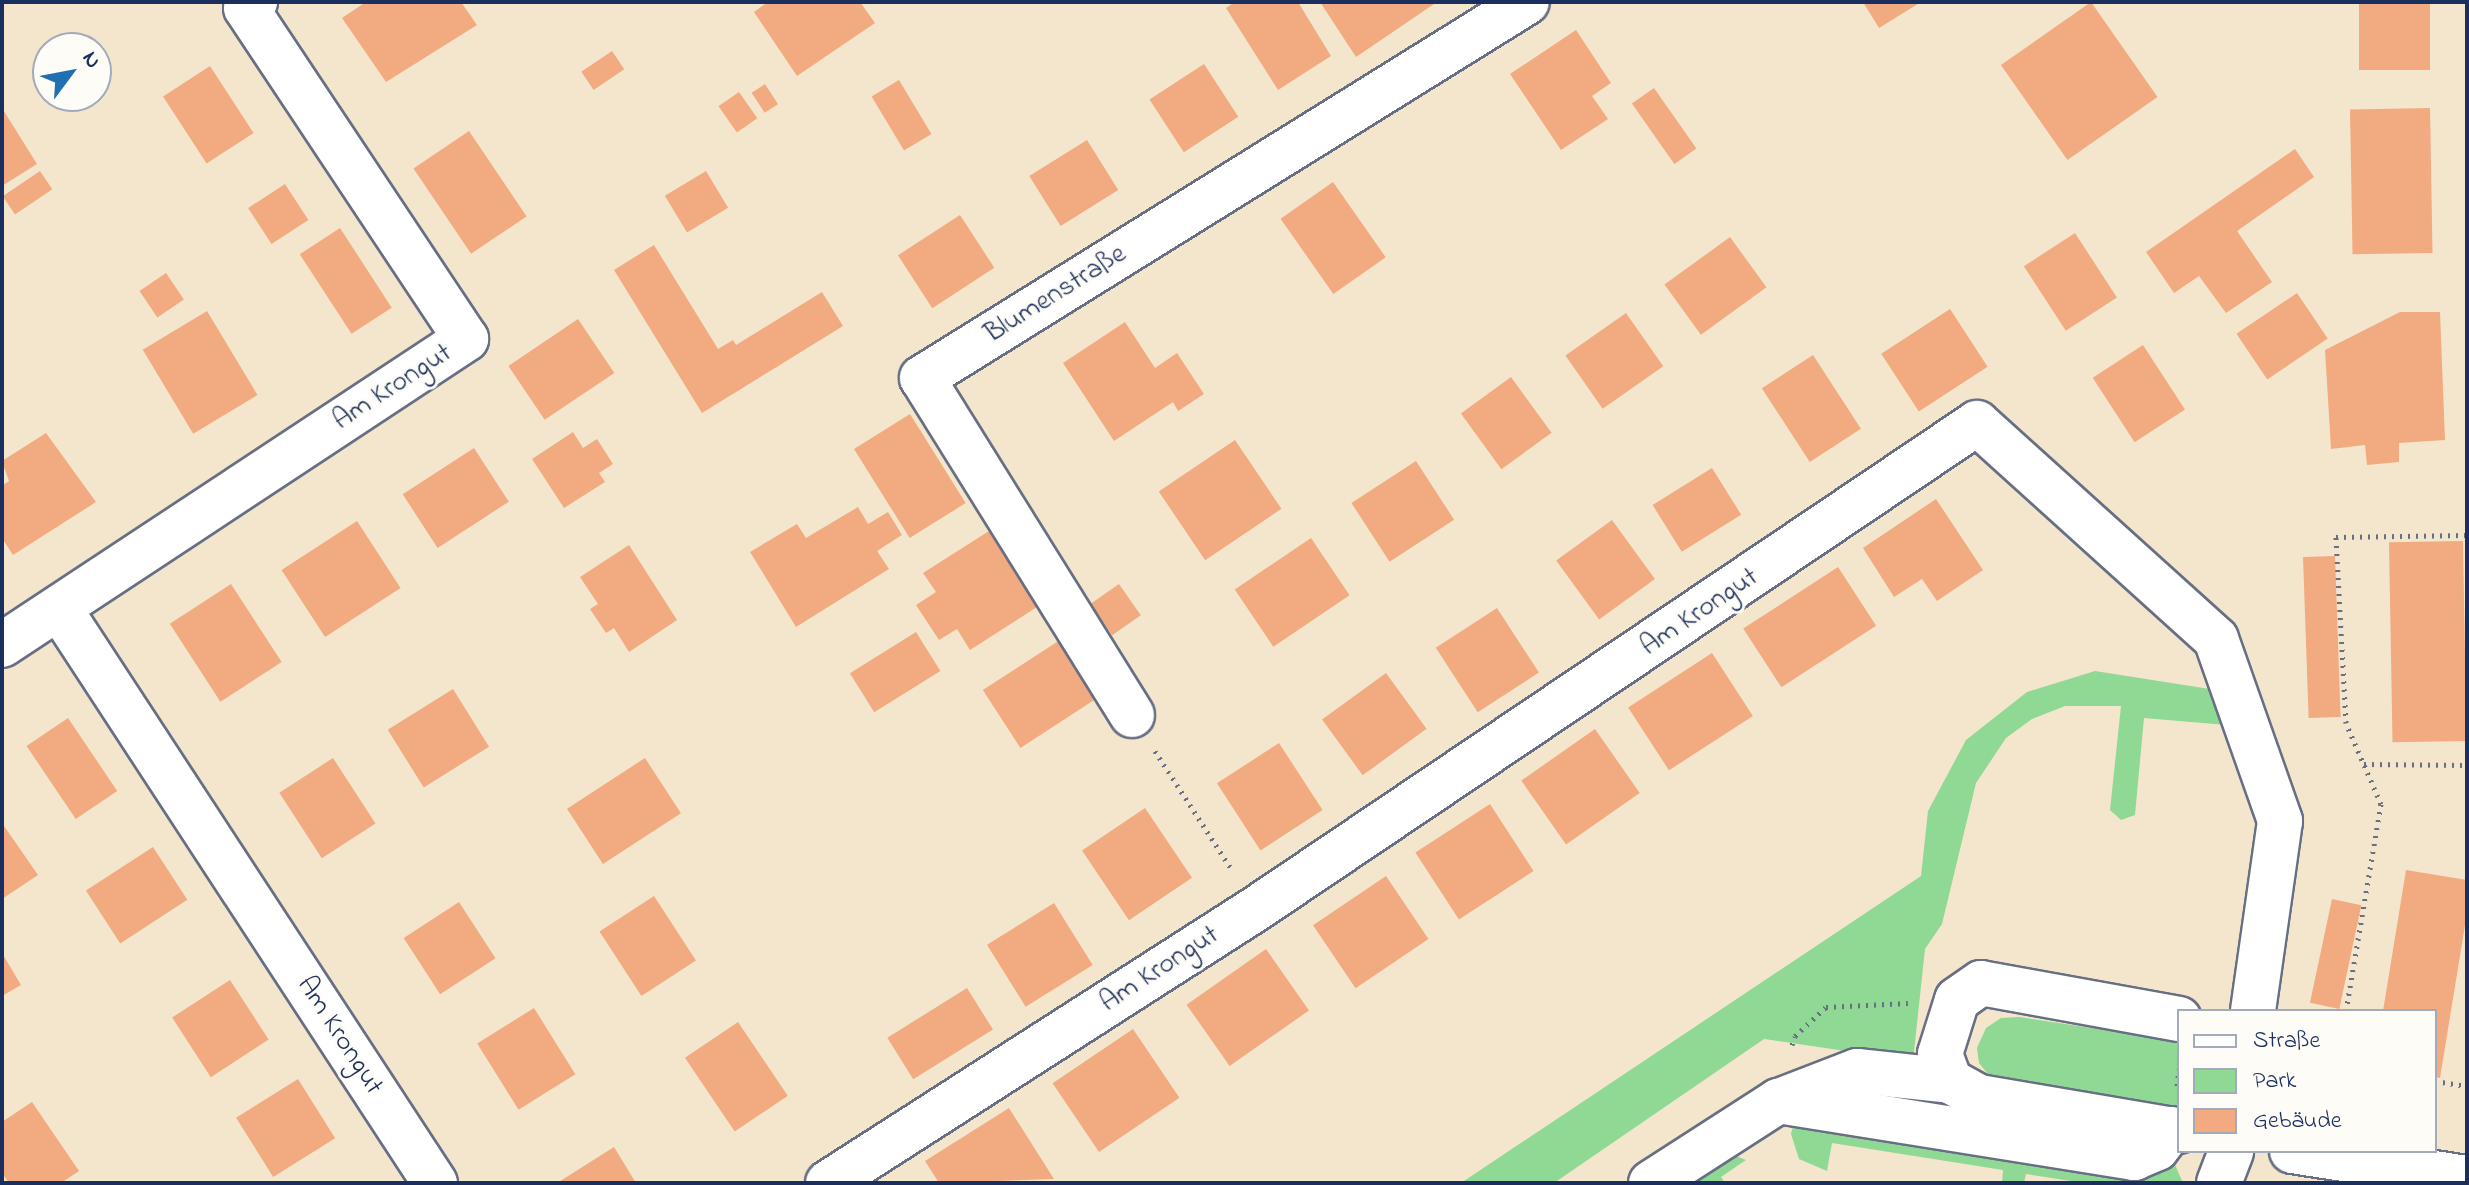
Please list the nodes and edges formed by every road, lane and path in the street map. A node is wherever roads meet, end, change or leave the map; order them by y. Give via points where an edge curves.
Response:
1 (255, 2) edge
2 (1527, 2) edge
3 (2467, 535) edge
4 (59, 608) junction
5 (2, 645) edge
6 (1139, 727) joint
7 (2364, 764) junction
8 (2467, 765) edge
9 (1237, 877) dead end
10 (2253, 1009) edge
11 (2346, 1009) edge
12 (2177, 1019) edge
13 (1950, 1081) junction
14 (2437, 1081) edge
15 (2467, 1086) edge
16 (1778, 1101) junction
17 (2175, 1130) edge
18 (2230, 1153) edge
19 (2305, 1153) edge
20 (2467, 1178) edge
21 (435, 1183) edge
22 (828, 1183) edge
23 (1651, 1183) edge
24 (2219, 1183) edge

1 - 4 street, Am Krongut via 246,8 466,339
2 - 6 street, Blumenstraße via 922,378
3 - 7 path via 2336,537 2346,723
4 - 5 street, Am Krongut
4 - 21 street, Am Krongut
6 - 9 path
7 - 8 path
7 - 11 path via 2381,804
10 - 22 street, Am Krongut via 2280,821 2216,639 1977,423 1257,908
12 - 13 street via 1981,983 1957,1000 1946,1022 1940,1054
13 - 16 street via 1857,1071
13 - 17 street via 1979,1097
14 - 15 path
16 - 17 street via 2134,1158 2157,1148
16 - 23 street
18 - 24 street
19 - 20 street

